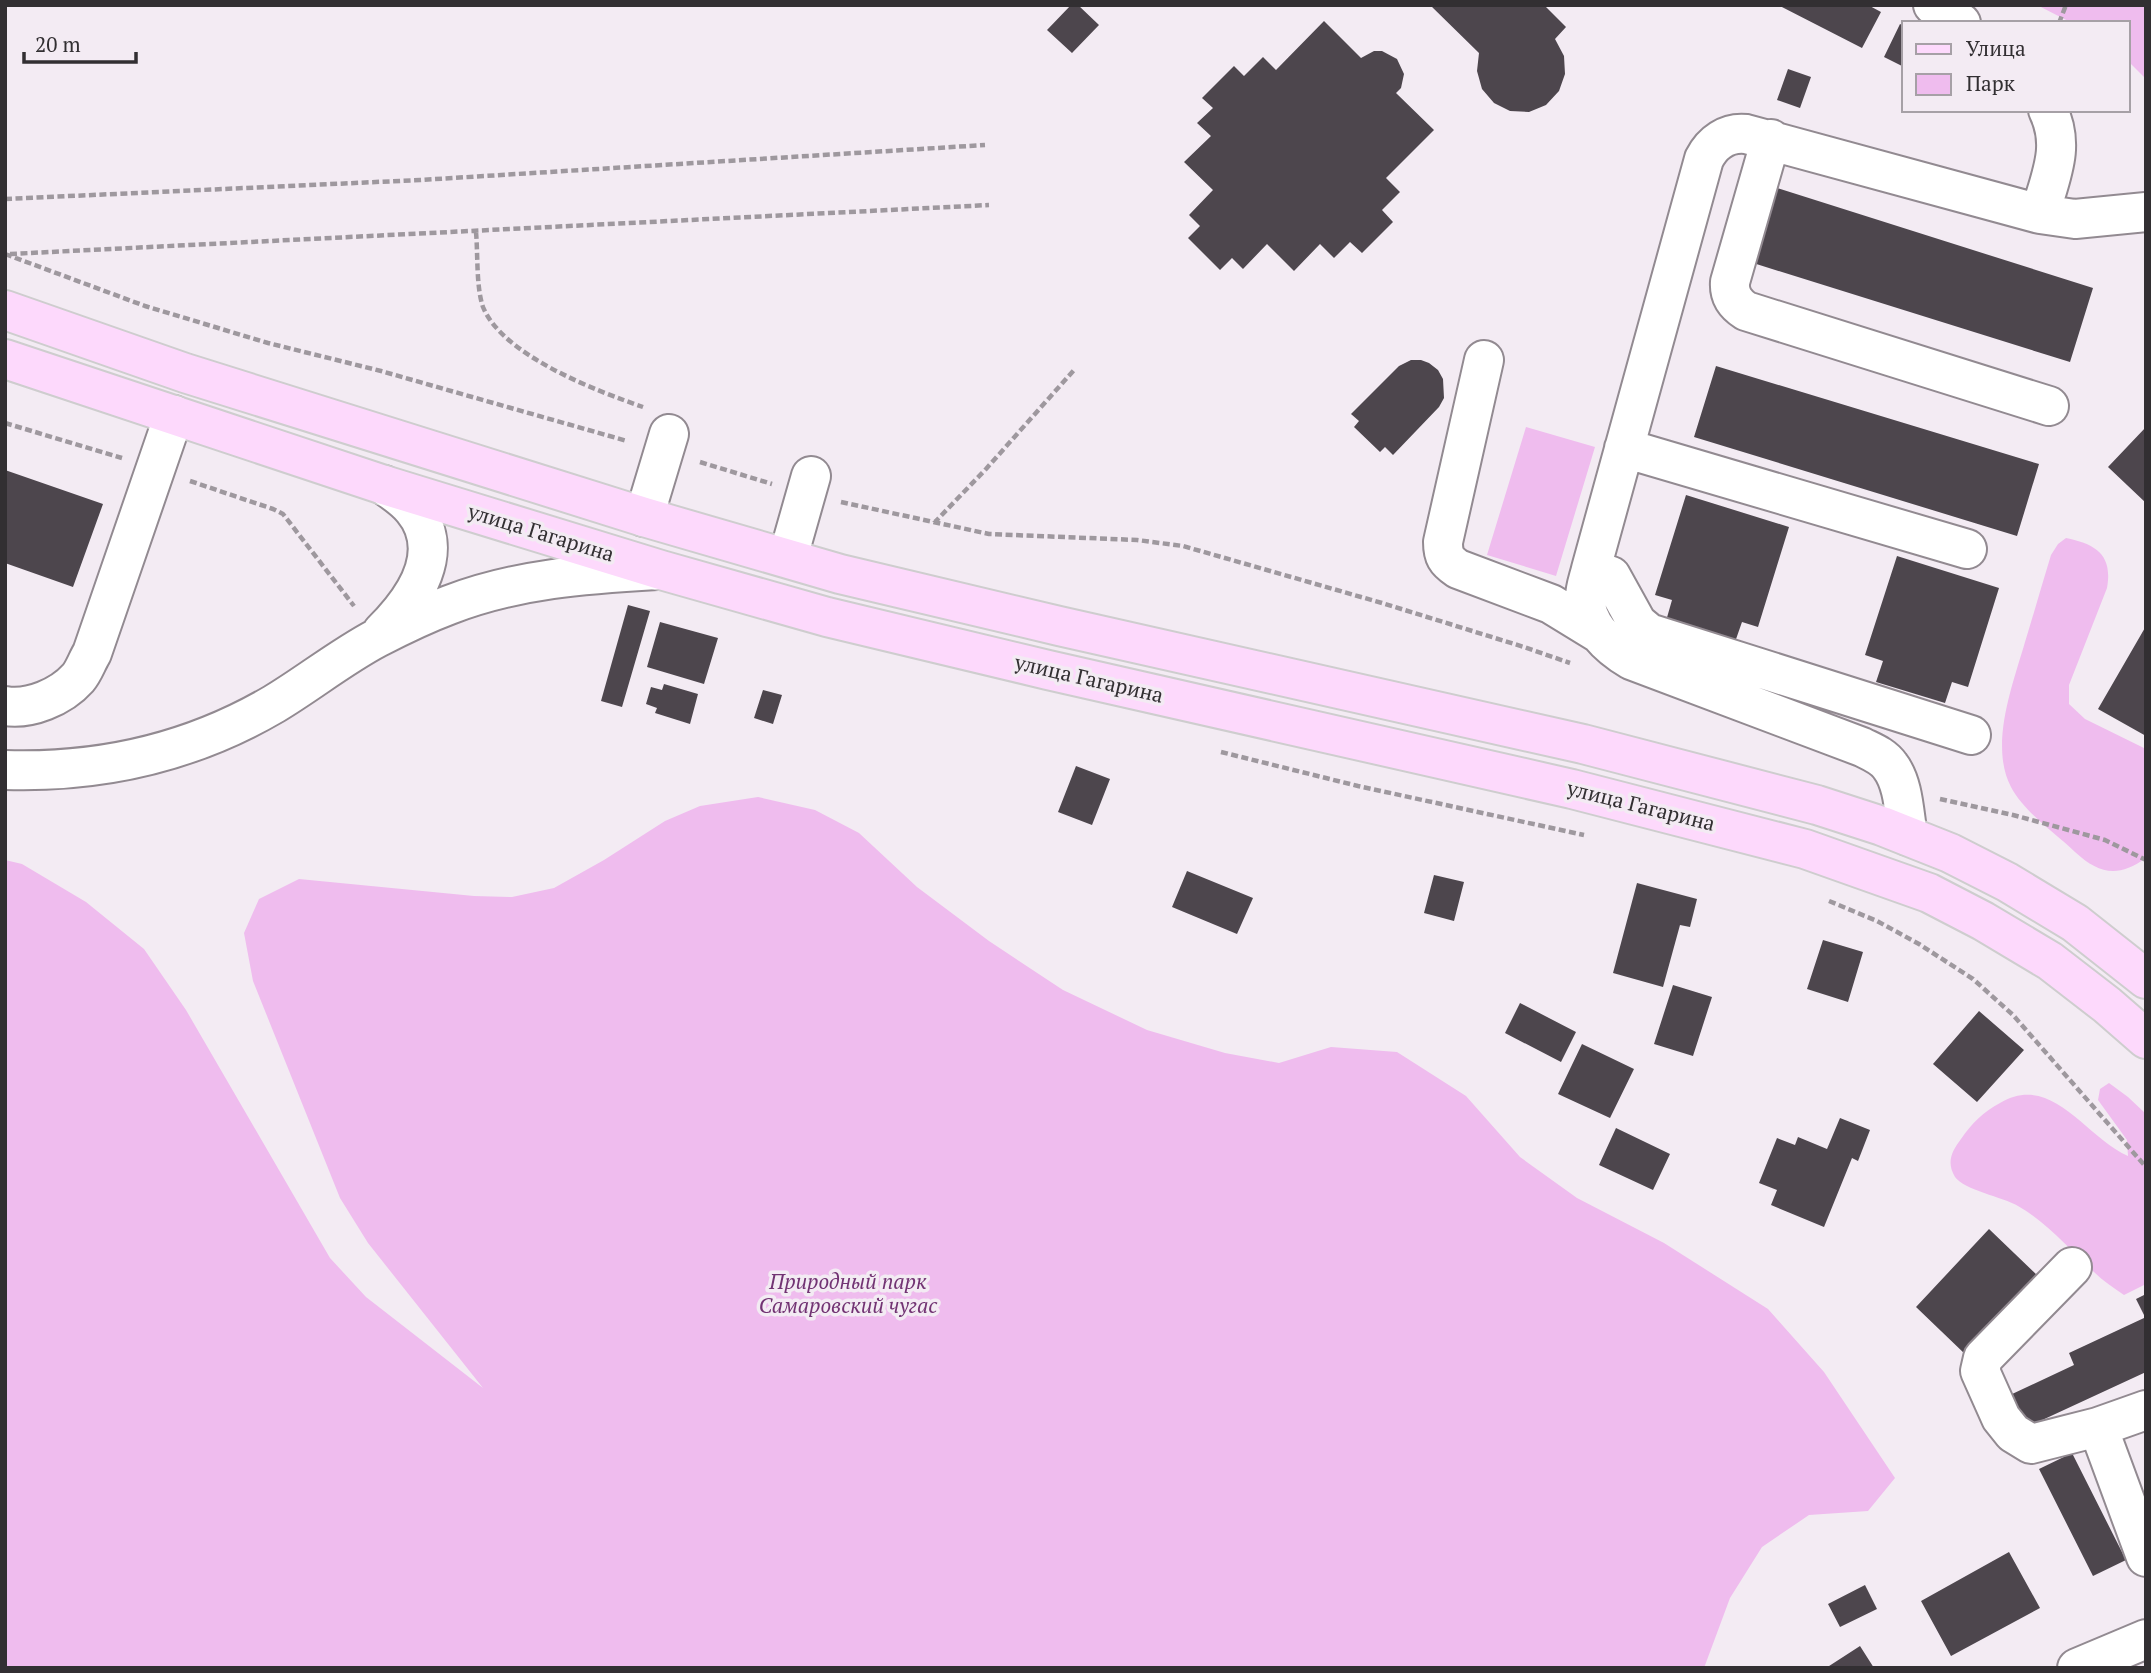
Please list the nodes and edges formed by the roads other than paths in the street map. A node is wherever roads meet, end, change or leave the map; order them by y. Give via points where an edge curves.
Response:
1 (1933, 5) edge
2 (1958, 21) edge
3 (2049, 112) edge
4 (1771, 139) junction
5 (2146, 212) edge
6 (2040, 214) junction
7 (5, 284) edge
8 (5, 310) edge
9 (5, 359) edge
10 (1484, 360) dead end
11 (185, 373) junction
12 (2049, 406) dead end
13 (174, 415) junction
14 (660, 431) road end
15 (1625, 448) junction
16 (384, 485) junction
17 (809, 485) road end
18 (644, 517) junction
19 (1968, 548) dead end
20 (788, 557) junction
21 (1591, 569) junction
22 (662, 570) junction
23 (367, 625) junction
24 (1600, 634) junction
25 (5, 706) edge
26 (1971, 735) dead end
27 (5, 770) edge
28 (1908, 836) junction
29 (2146, 979) edge
30 (2146, 1040) edge
31 (2072, 1268) dead end
32 (2146, 1410) edge
33 (2098, 1427) junction
34 (2146, 1557) edge
35 (2146, 1639) edge
36 (2077, 1668) edge

1 - 2 street
3 - 6 street via 2058,150
4 - 6 street
4 - 12 street via 1730,282 1740,307
4 - 15 street via 1730,135 1714,145 1704,159
5 - 6 street via 2075,219
7 - 11 main road via 83,312
8 - 11 main road
9 - 13 main road, улица Гагарина
10 - 24 street via 1443,553 1458,569 1551,604
11 - 18 main road
13 - 16 main road, улица Гагарина
13 - 25 street via 92,653 79,677 60,694 36,703
14 - 18 street
15 - 19 street
15 - 21 street
16 - 22 main road, улица Гагарина
16 - 23 street via 408,503 424,526 428,559 421,581 393,622
17 - 20 street
18 - 20 main road
20 - 28 main road via 1046,623 1583,744 1817,805
21 - 24 street via 1585,596
21 - 26 street via 1611,576 1637,623 1648,633
22 - 23 street via 524,583
22 - 30 main road, улица Гагарина via 827,617 1586,792 1805,849 1929,893 1983,921 2050,961
23 - 27 street via 274,704 185,745 80,769
24 - 28 street via 1620,654 1646,667 1878,755 1890,766 1899,785
28 - 29 main road via 2007,882 2075,923
31 - 33 street via 1983,1358 1980,1371 2001,1418 2031,1444
32 - 33 street
33 - 34 street
35 - 36 street

